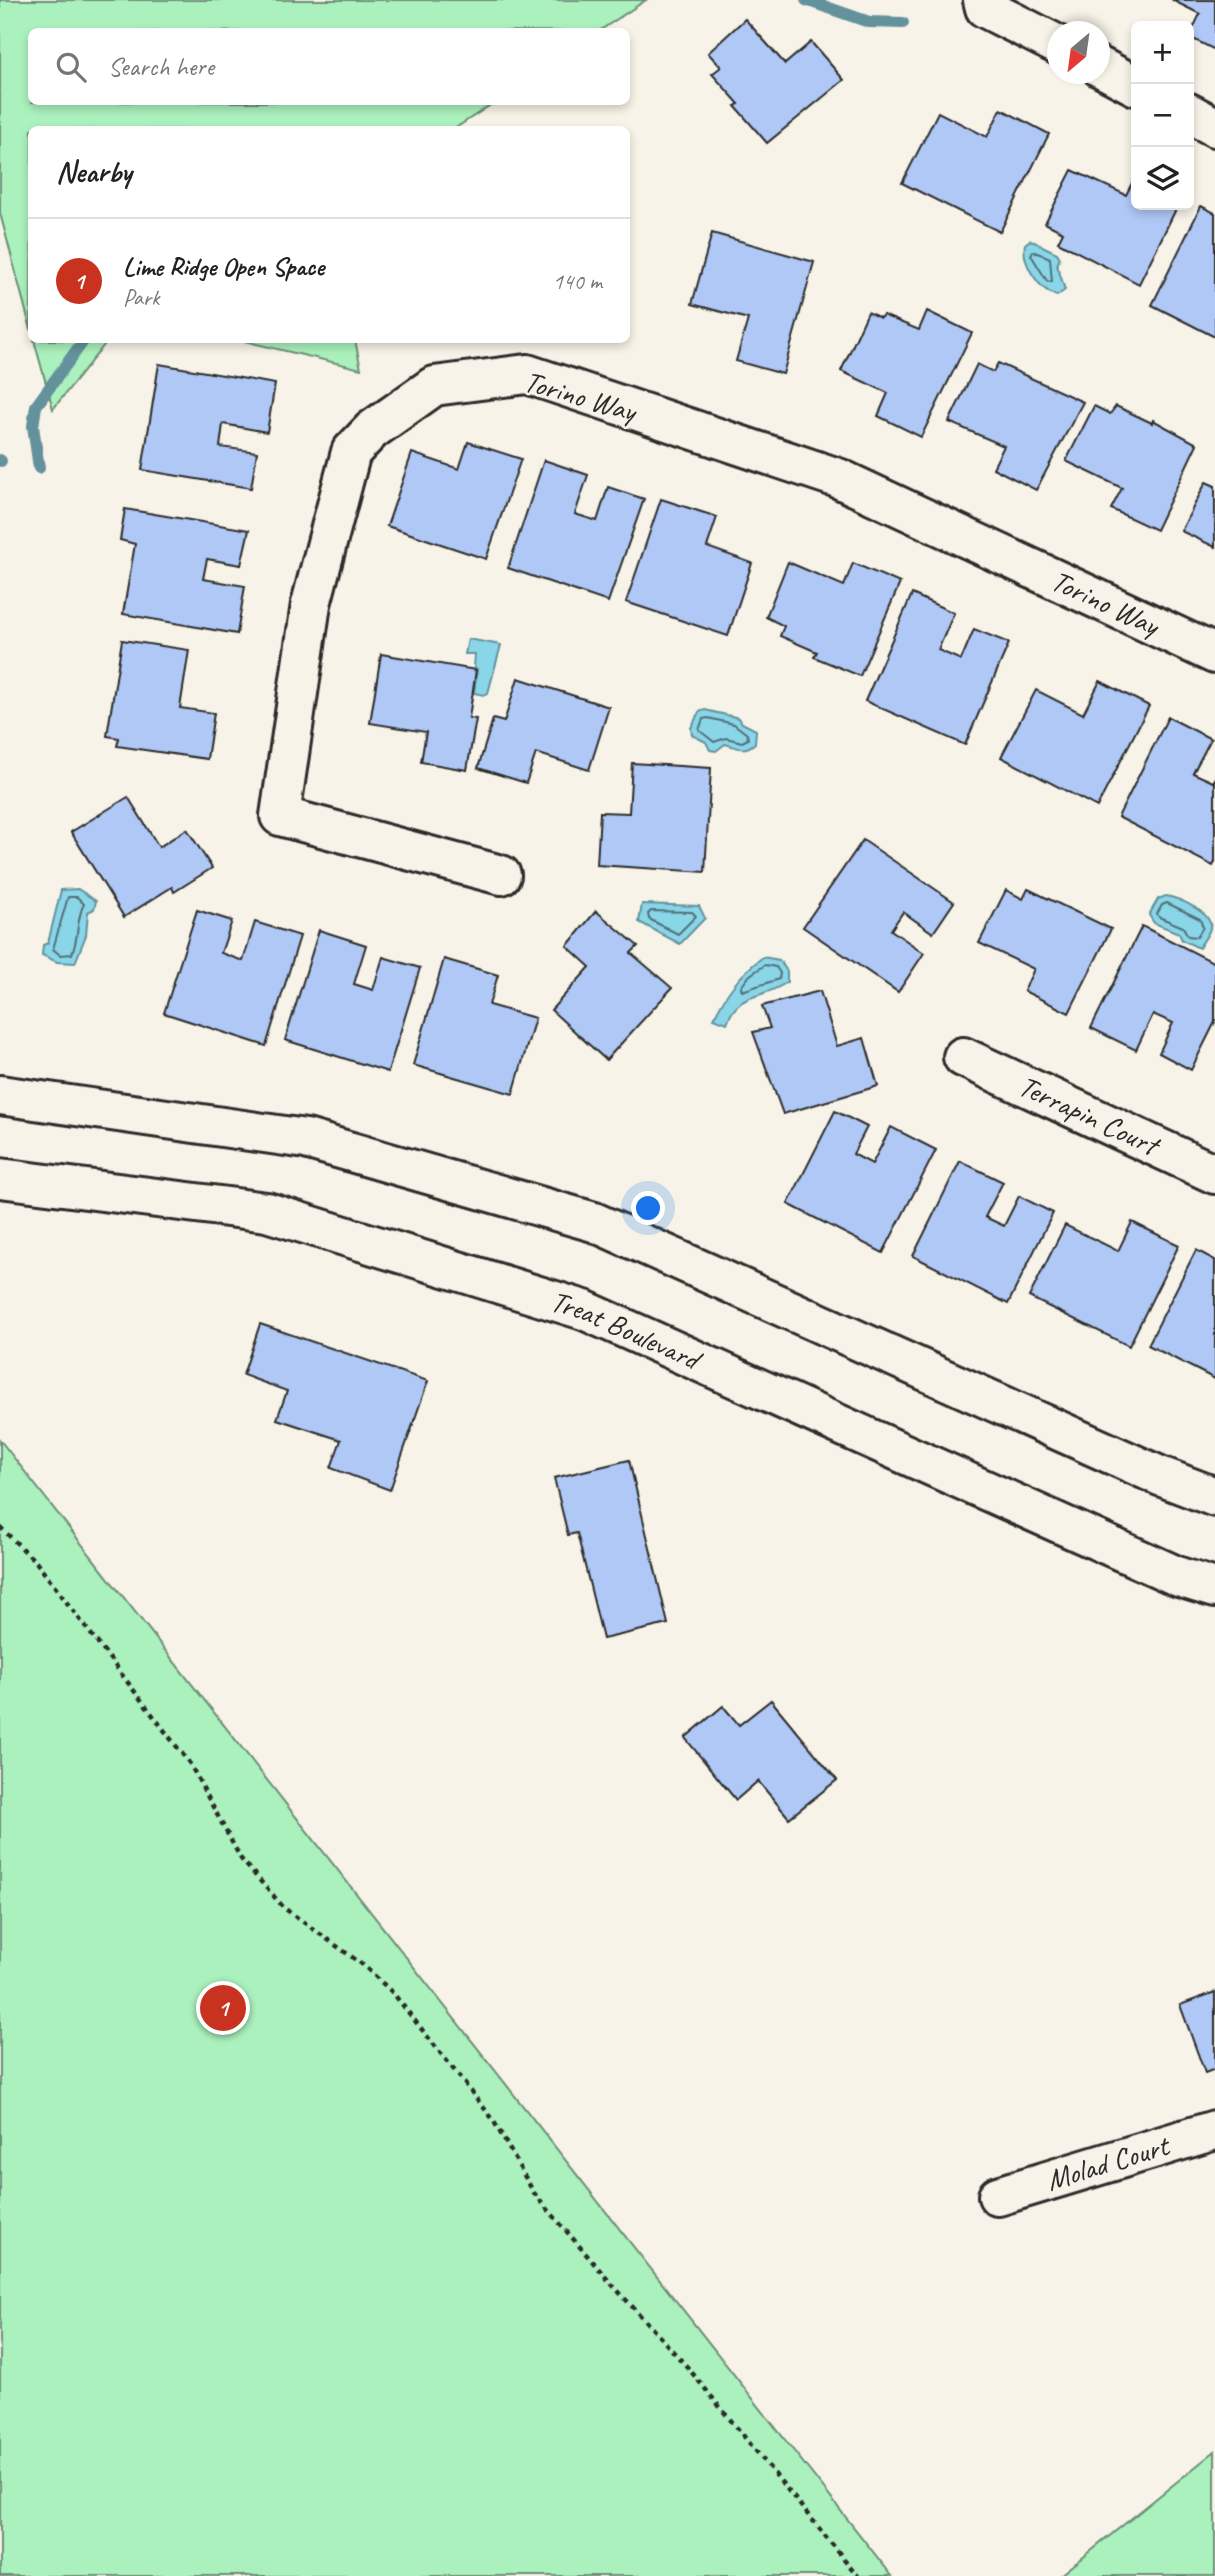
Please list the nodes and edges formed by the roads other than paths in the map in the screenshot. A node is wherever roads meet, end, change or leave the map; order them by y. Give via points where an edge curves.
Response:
1 (984, 4) edge
2 (1047, 39) edge
3 (1110, 72) edge
4 (1132, 84) edge
5 (1194, 116) edge
6 (1215, 127) edge
7 (1215, 654) edge
8 (501, 875) dead end
9 (963, 1057) dead end
10 (0, 1095) edge
11 (1215, 1174) edge
12 (0, 1178) edge
13 (1215, 1497) edge
14 (1215, 1588) edge
15 (1215, 2130) edge
16 (998, 2196) dead end

1 - 2 main road
3 - 4 main road
5 - 6 main road
7 - 8 main road, Torino Way via 838,478 527,374 434,386 372,430 351,452 311,604 280,816
9 - 11 main road, Terrapin Court
10 - 13 main road via 306,1139 594,1222
12 - 14 main road, Treat Boulevard via 267,1212 583,1311 1179,1577
15 - 16 main road, Molad Court

